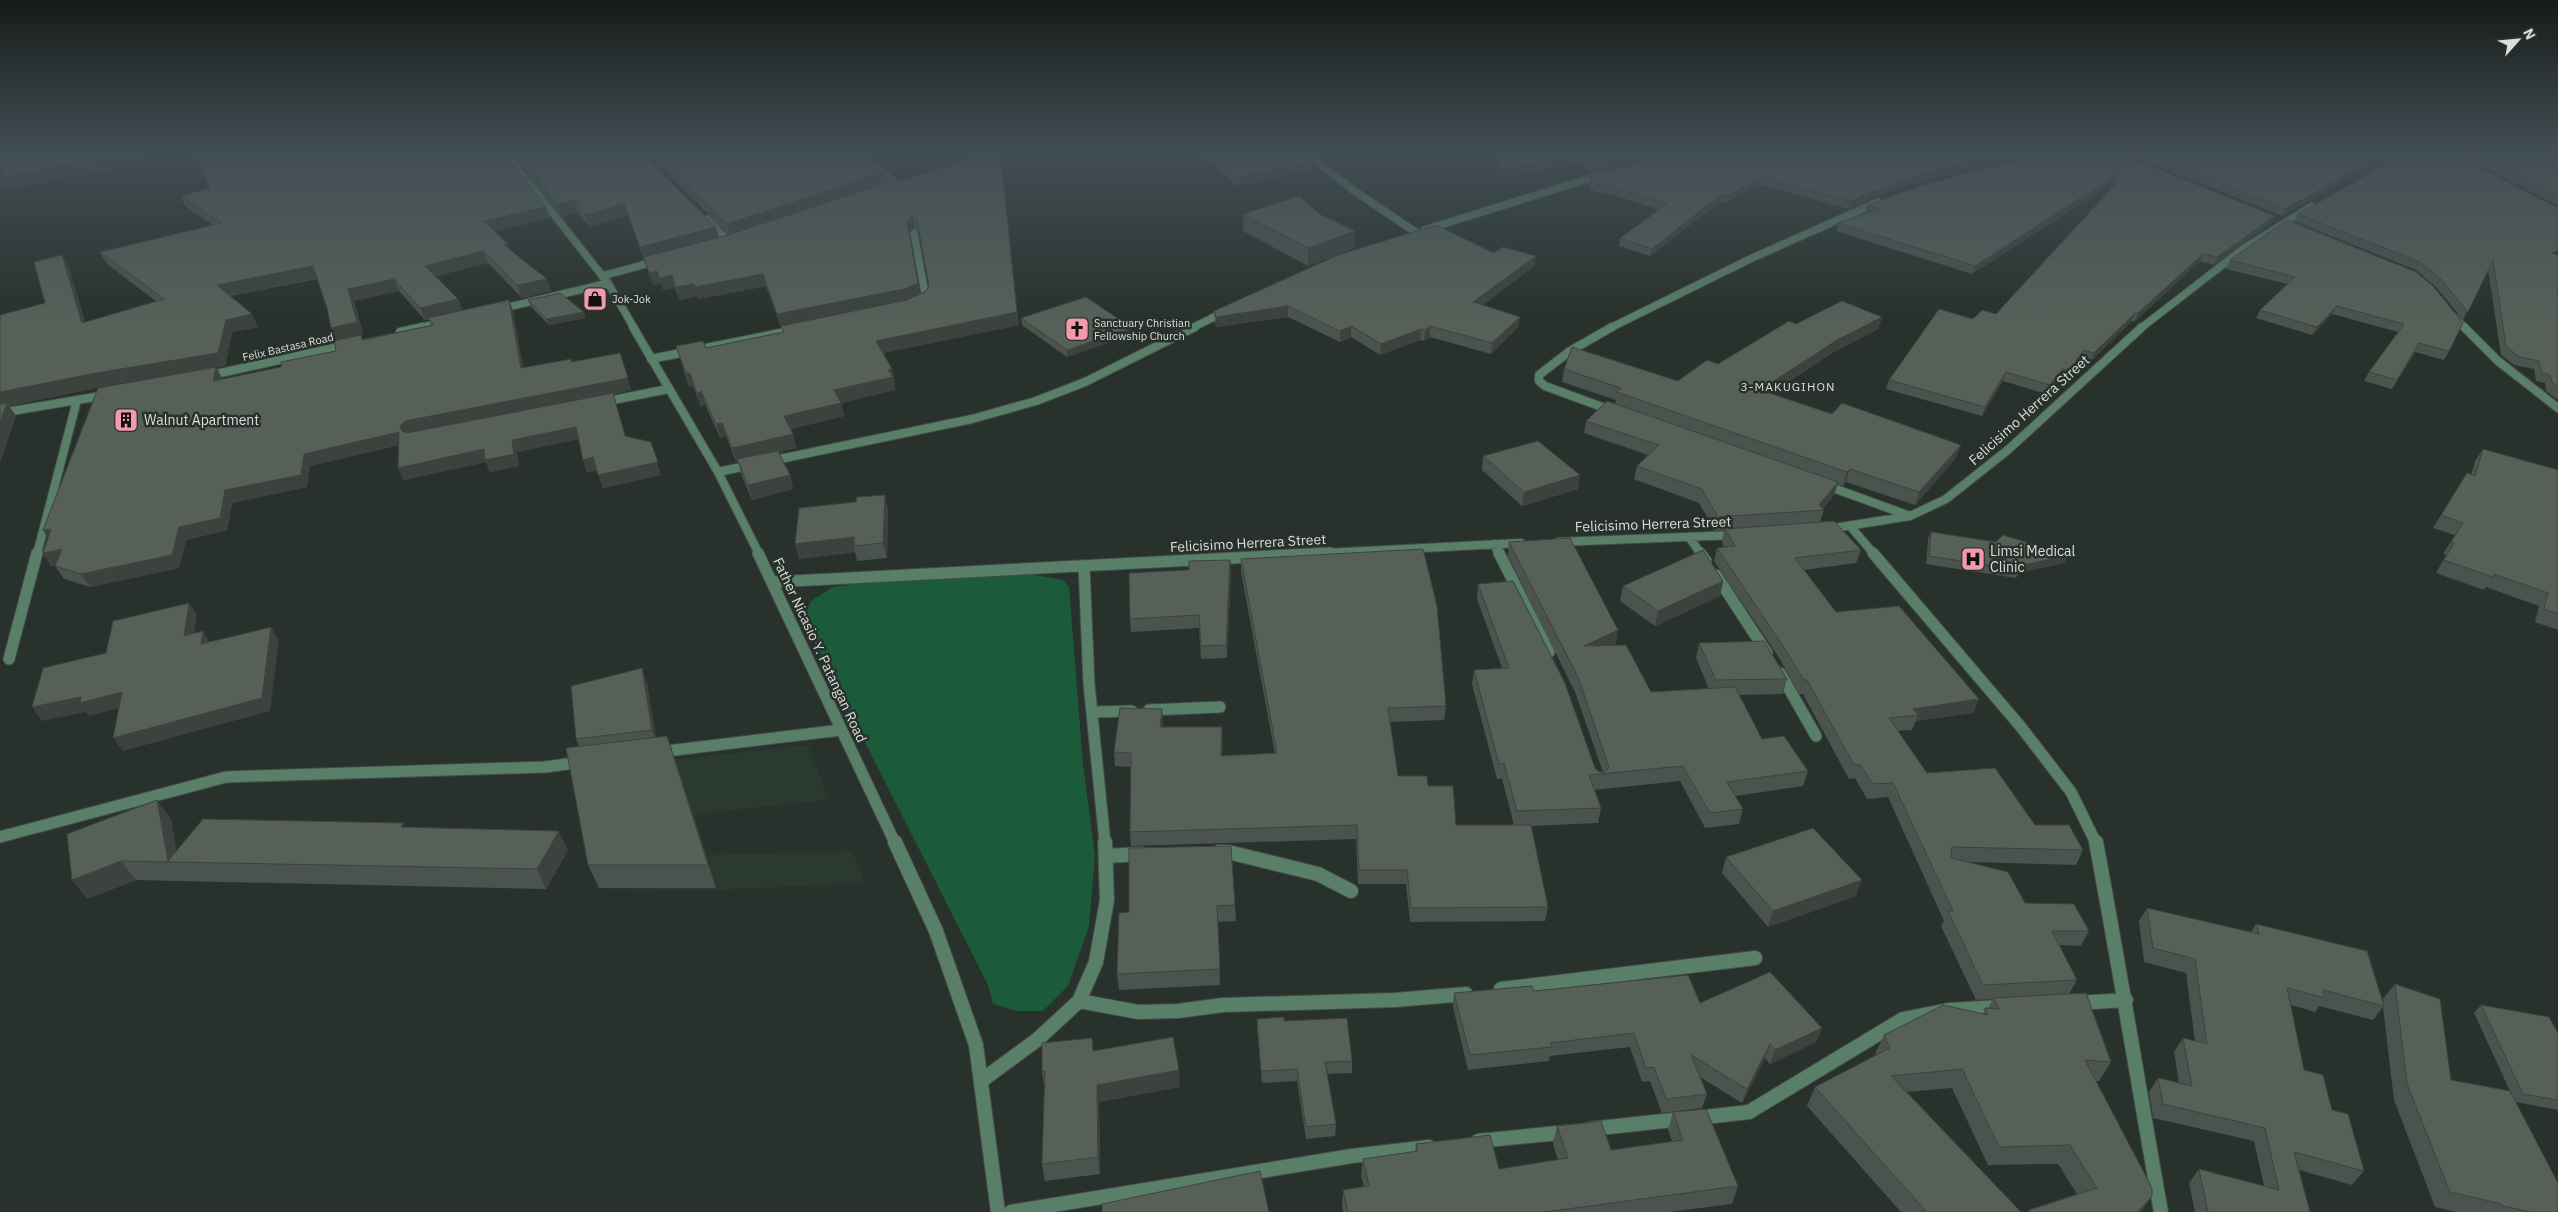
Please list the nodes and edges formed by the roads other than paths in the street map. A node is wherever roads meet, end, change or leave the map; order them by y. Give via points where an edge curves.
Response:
1 (548, 207) edge
2 (1378, 207) edge
3 (1501, 207) edge
4 (1867, 207) edge
5 (2311, 207) edge
6 (704, 216) edge
7 (914, 233) edge
8 (1417, 233) junction
9 (1408, 236) edge
10 (737, 239) edge
11 (729, 242) junction
12 (720, 244) edge
13 (666, 259) edge
14 (605, 279) junction
15 (915, 304) edge
16 (1238, 305) edge
17 (493, 310) edge
18 (2450, 311) edge
19 (454, 319) edge
20 (804, 328) edge
21 (387, 335) edge
22 (358, 342) edge
23 (651, 358) junction
24 (198, 378) edge
25 (668, 389) junction
26 (115, 394) edge
27 (77, 400) junction
28 (592, 404) edge
29 (2558, 408) edge
30 (0, 413) edge
31 (1621, 413) edge
32 (718, 472) junction
33 (1817, 482) edge
34 (1910, 516) junction
35 (1851, 527) junction
36 (1814, 530) edge
37 (1749, 534) edge
38 (1690, 537) junction
39 (1533, 542) edge
40 (1553, 542) edge
41 (1494, 544) junction
42 (1084, 566) junction
43 (773, 582) junction
44 (9, 659) dead end
45 (1552, 659) edge
46 (1220, 707) dead end
47 (1093, 712) junction
48 (841, 730) junction
49 (1816, 736) dead end
50 (644, 754) edge
51 (594, 761) edge
52 (0, 836) edge
53 (1152, 853) edge
54 (1209, 853) edge
55 (1106, 856) junction
56 (1351, 891) dead end
57 (1755, 958) dead end
58 (2126, 1000) junction
59 (1079, 1001) junction
60 (2067, 1003) edge
61 (2018, 1006) edge
62 (981, 1082) junction
63 (1464, 1143) edge
64 (1444, 1145) edge
65 (998, 1212) edge
66 (1011, 1212) edge
67 (2161, 1212) edge

1 - 14 street, Father Nicasio Y. Patangan Road
2 - 8 street
3 - 8 street
4 - 31 street via 1789,240 1636,315 1580,344 1539,375 1544,386
5 - 34 street, Felicisimo Herrera Street via 2243,249 2142,327 2009,449 1946,500
6 - 11 street
7 - 15 street via 926,299
8 - 9 street
10 - 11 street
11 - 12 street
13 - 14 street
14 - 17 street
14 - 23 street, Father Nicasio Y. Patangan Road
16 - 32 street via 1085,382 1036,401 972,419
18 - 29 street via 2498,360
19 - 21 street
20 - 23 street
22 - 24 street, Felix Bastasa Road
23 - 25 street, Father Nicasio Y. Patangan Road
25 - 28 street
25 - 32 street, Father Nicasio Y. Patangan Road
26 - 27 street
27 - 30 street
27 - 44 street
32 - 43 street, Father Nicasio Y. Patangan Road
33 - 34 street
34 - 35 street, Felicisimo Herrera Street
35 - 36 street, Felicisimo Herrera Street
35 - 58 street via 2021,727 2071,792 2095,838
37 - 38 street, Felicisimo Herrera Street
38 - 40 street, Felicisimo Herrera Street
38 - 49 street via 1793,693
39 - 41 street, Felicisimo Herrera Street
41 - 42 street, Felicisimo Herrera Street
41 - 45 street
42 - 43 street, Felicisimo Herrera Street
42 - 47 street
43 - 48 street, Father Nicasio Y. Patangan Road
46 - 47 street
47 - 55 street
48 - 50 street
48 - 62 street, Father Nicasio Y. Patangan Road via 936,931 976,1045
51 - 52 street via 545,767 226,777
53 - 55 street
54 - 56 street via 1228,852 1318,874
55 - 59 street via 1107,900 1096,962
57 - 59 street via 1395,1000 1224,1005 1138,1012
58 - 60 street
58 - 67 street
59 - 62 street via 1038,1039
61 - 63 street via 1948,1010 1903,1019 1749,1112
62 - 65 street, Father Nicasio Y. Patangan Road
64 - 66 street via 1352,1156

